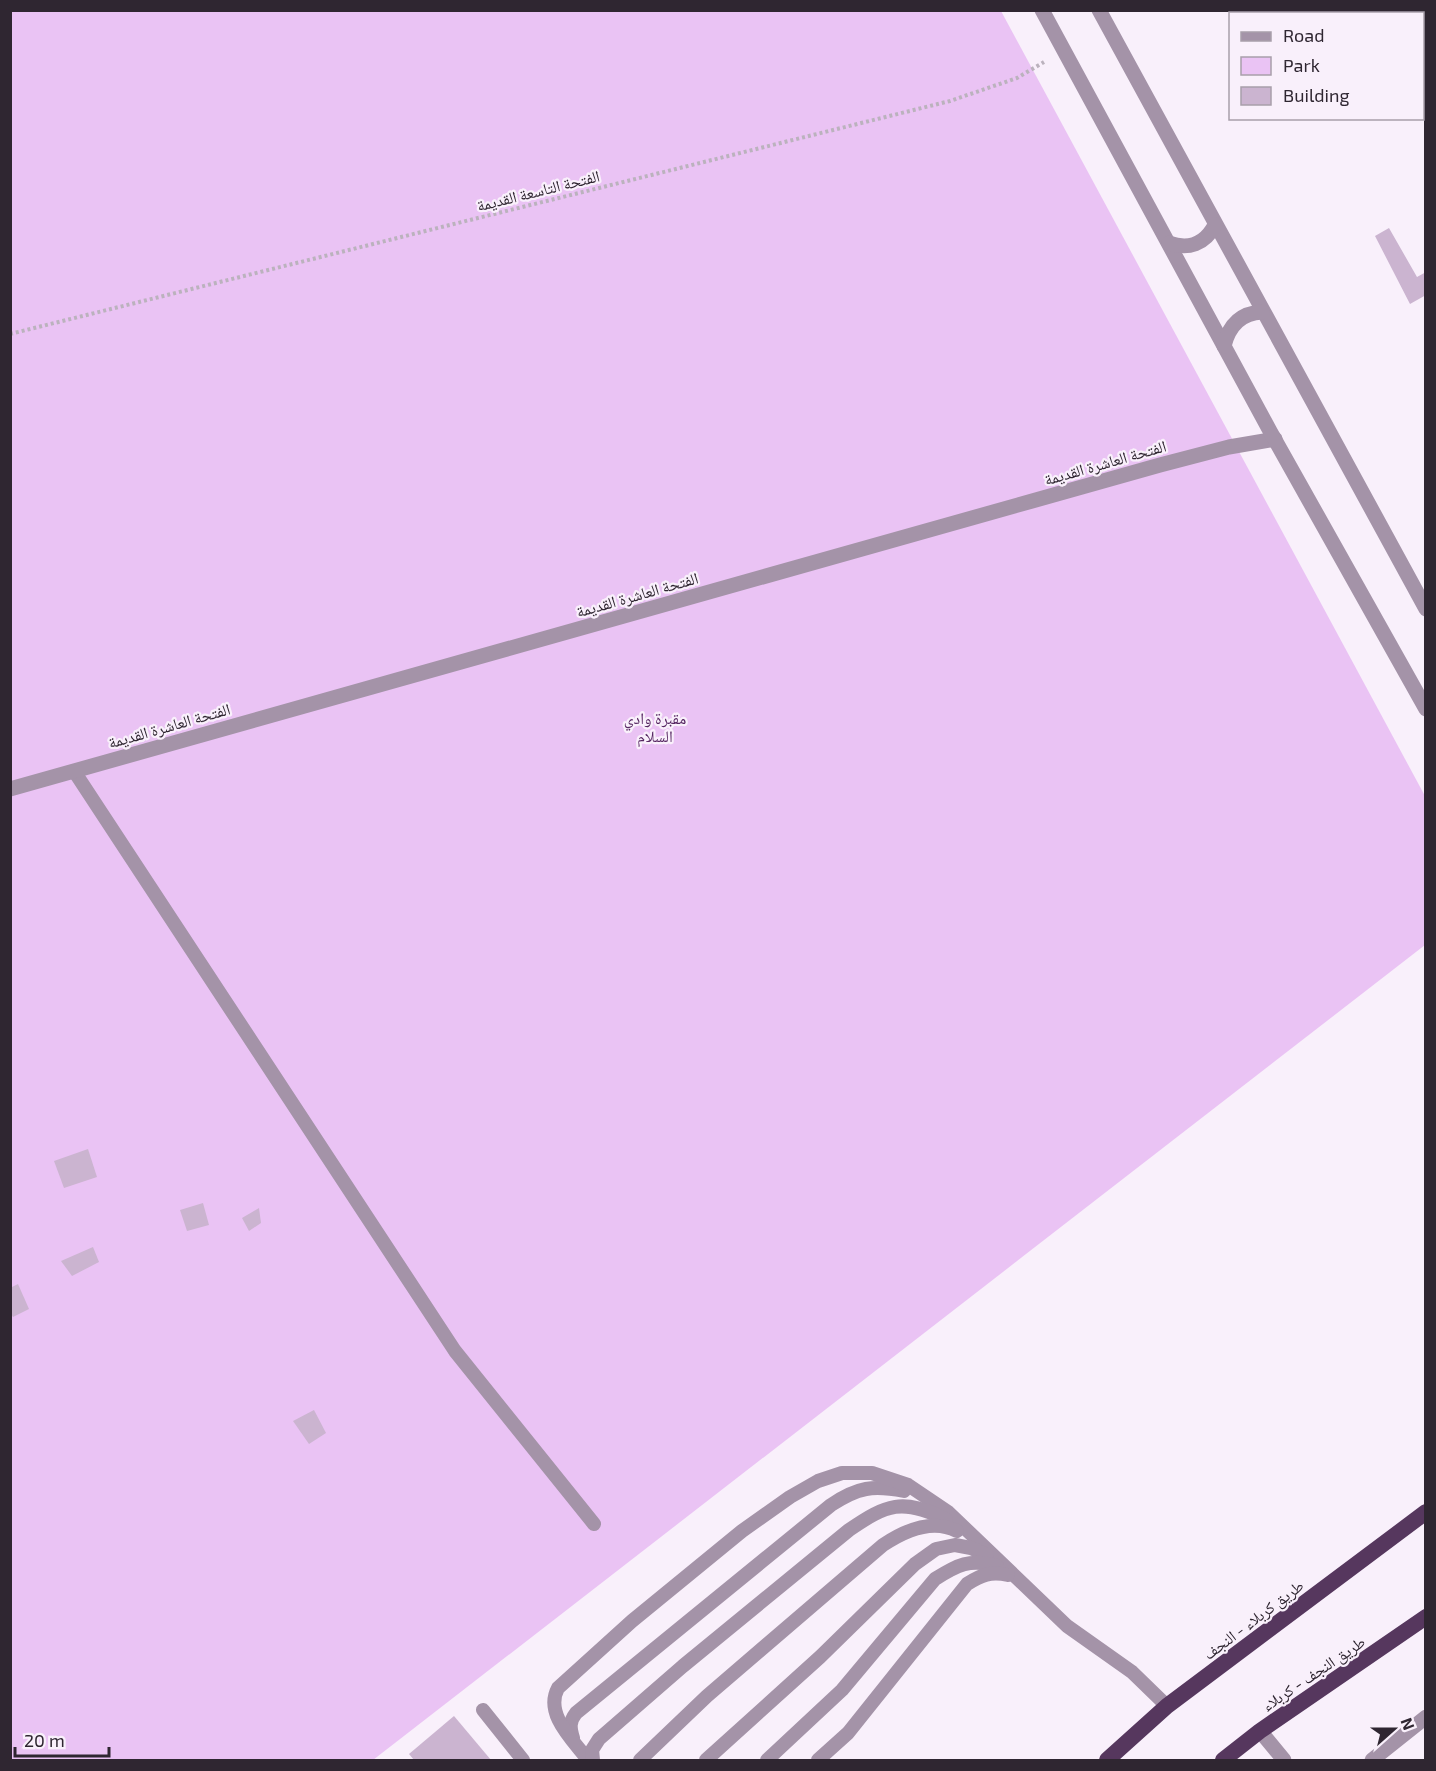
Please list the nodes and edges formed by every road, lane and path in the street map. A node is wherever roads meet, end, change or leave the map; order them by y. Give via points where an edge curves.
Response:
1 (1042, 10) edge
2 (1099, 10) edge
3 (1064, 50) junction
4 (1215, 225) junction
5 (1169, 243) junction
6 (1262, 312) junction
7 (10, 334) edge
8 (1224, 346) junction
9 (1275, 439) junction
10 (1425, 609) edge
11 (1425, 709) edge
12 (74, 771) junction
13 (10, 789) edge
14 (921, 1494) junction
15 (1425, 1512) edge
16 (594, 1524) dead end
17 (964, 1527) junction
18 (982, 1545) junction
19 (1003, 1564) junction
20 (1018, 1579) junction
21 (1425, 1617) edge
22 (1167, 1706) junction
23 (483, 1710) dead end
24 (1425, 1717) edge
25 (1260, 1731) junction
26 (584, 1755) edge
27 (524, 1761) edge
28 (593, 1761) edge
29 (640, 1761) edge
30 (706, 1761) edge
31 (767, 1761) edge
32 (818, 1761) edge
33 (1107, 1761) edge
34 (1223, 1761) edge
35 (1284, 1761) edge
36 (1372, 1761) edge

1 - 3 street
2 - 4 street
3 - 5 street
3 - 7 path, الفتحة التاسعة القديمة via 1017,78 950,100
4 - 5 street via 1196,244
4 - 6 street
5 - 8 street
6 - 8 street via 1241,317 1232,325
6 - 10 street
8 - 9 street
9 - 11 street
9 - 12 street, الفتحة العاشرة القديمة via 1148,468
12 - 13 street, الفتحة العاشرة القديمة
12 - 16 lane via 455,1351
14 - 17 lane
14 - 26 lane via 881,1487 861,1489 831,1505 576,1713 570,1726
14 - 26 lane via 908,1485 872,1473 842,1473 818,1481 742,1530 558,1688 553,1696 555,1715
15 - 22 highway, طريق کربلاء - النجف
17 - 18 lane
17 - 28 lane via 909,1505 873,1514 599,1739 592,1749
18 - 19 lane
18 - 29 lane via 953,1528 924,1526 902,1533 707,1696
19 - 20 lane
19 - 30 lane via 971,1548 955,1545 929,1554
19 - 31 lane via 970,1562 935,1579 842,1690
20 - 22 lane via 1067,1626 1131,1672
20 - 32 lane via 994,1573 981,1575 968,1584 848,1733
21 - 25 highway, طريق النجف - کربلاء
22 - 33 highway, طريق کربلاء - النجف
23 - 27 lane
24 - 36 street
25 - 34 highway, طريق النجف - کربلاء
25 - 35 street

